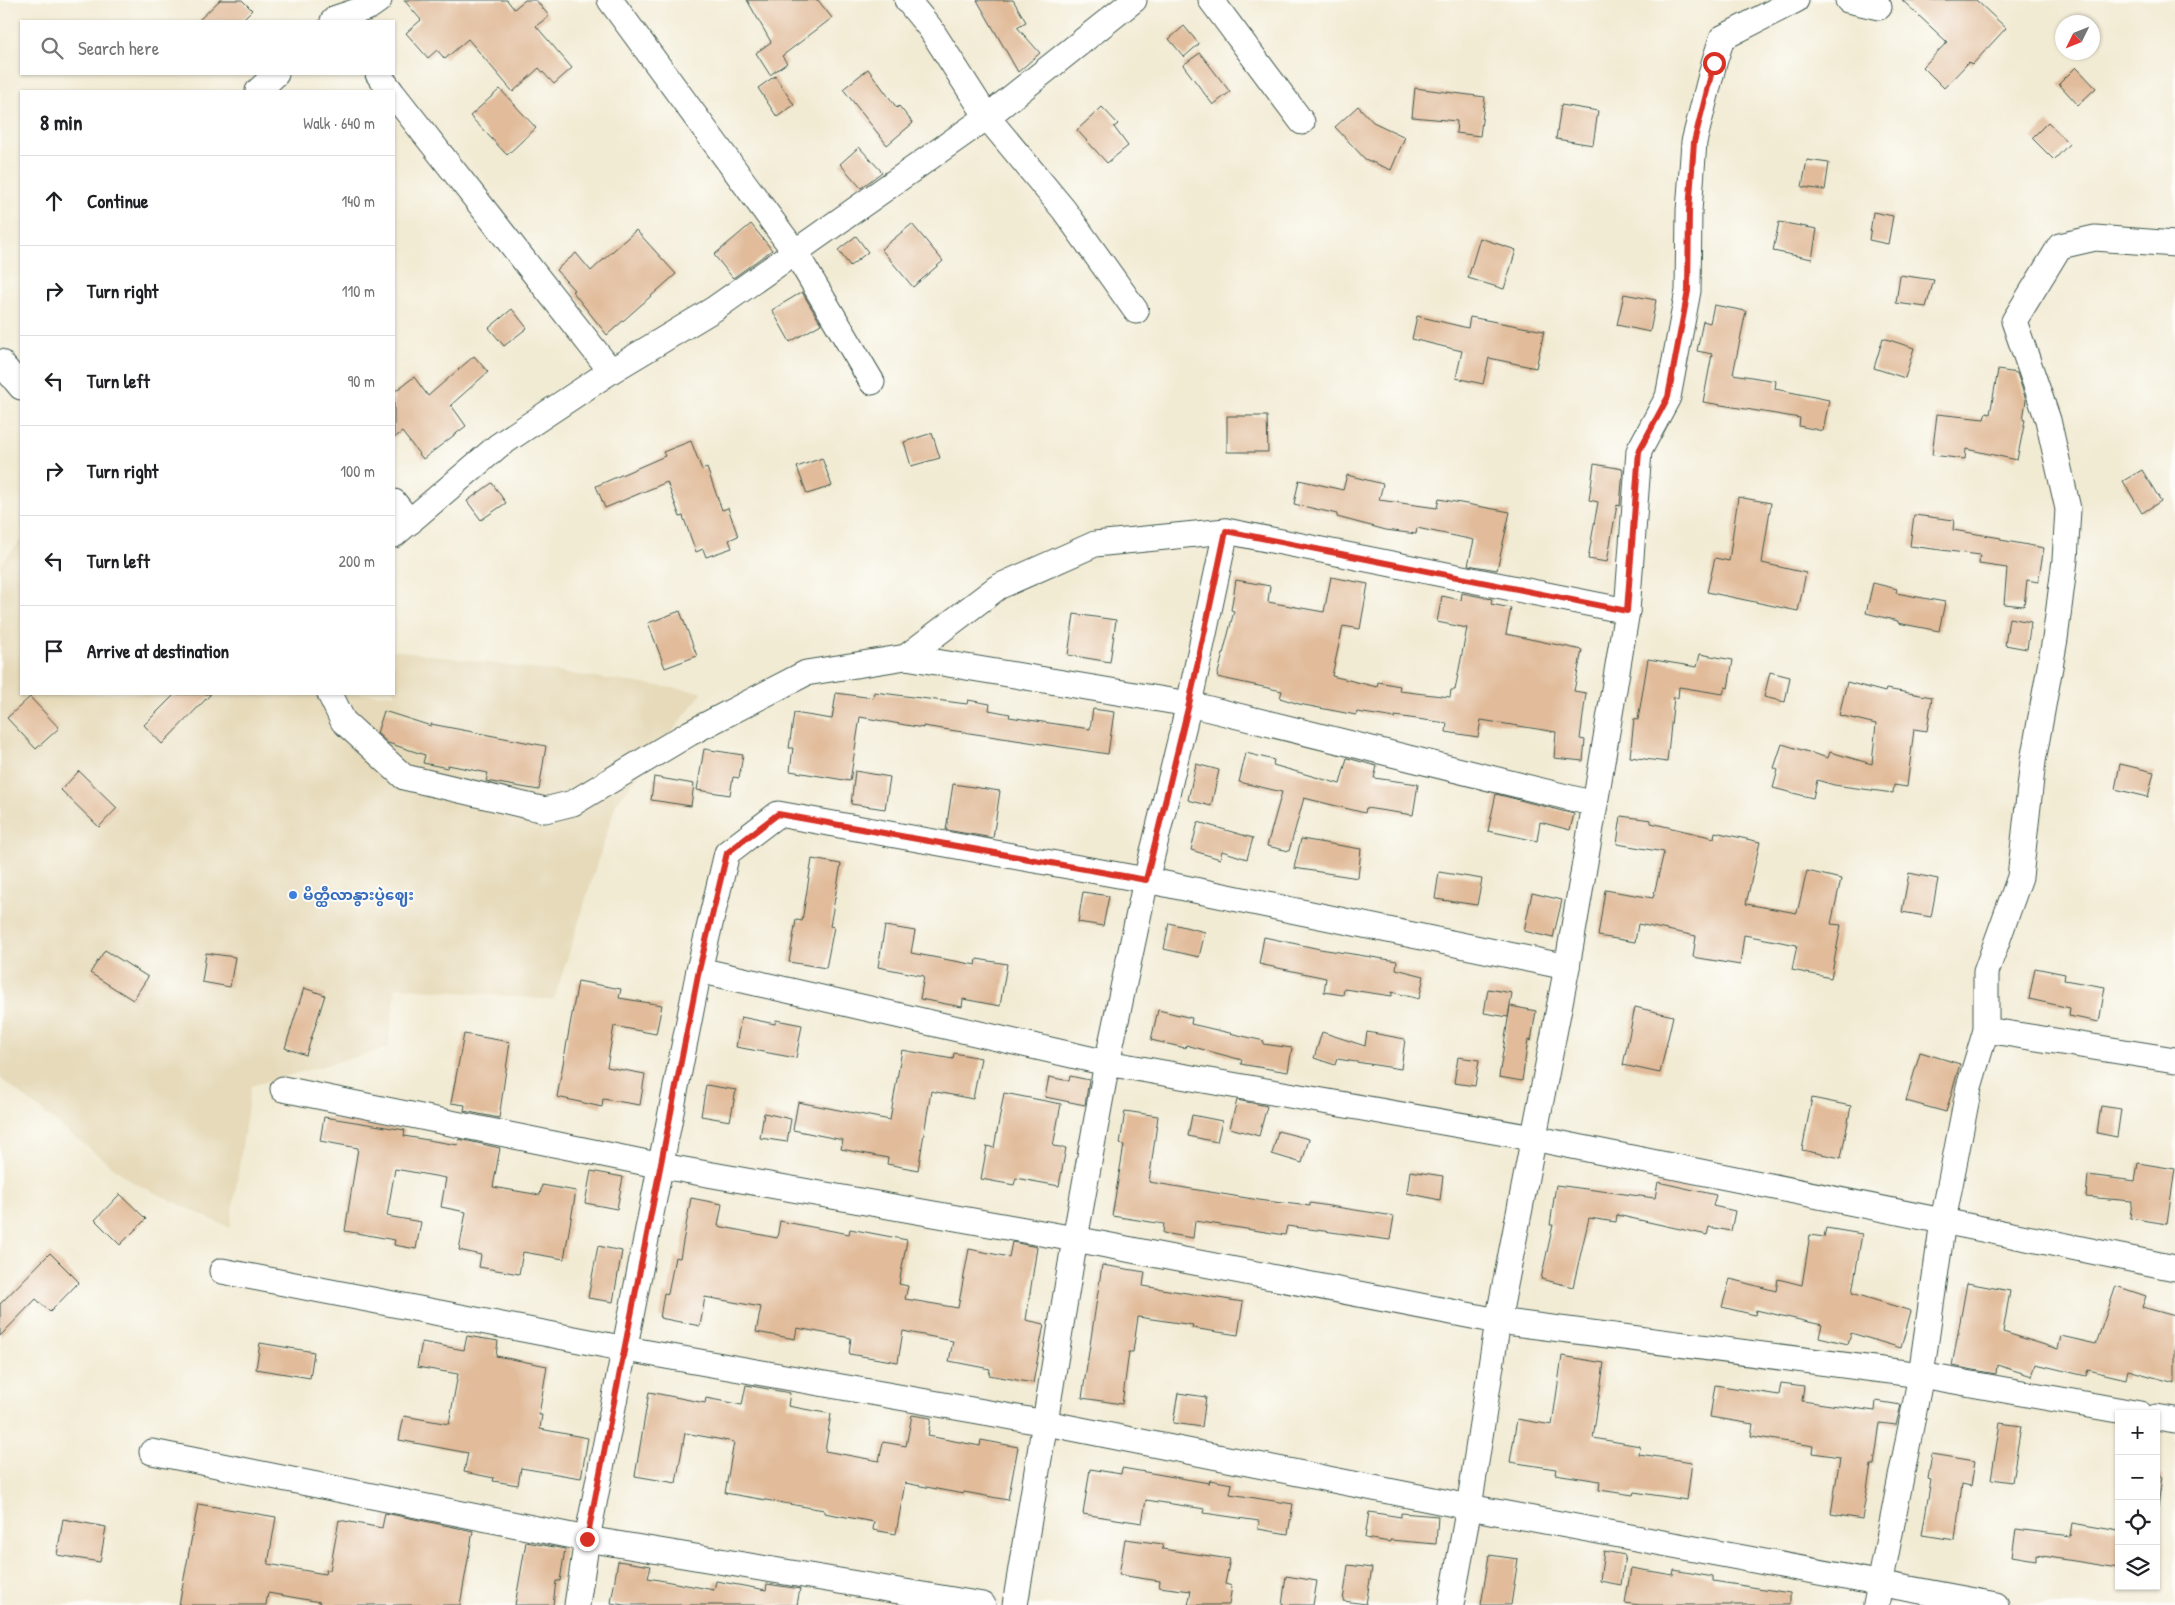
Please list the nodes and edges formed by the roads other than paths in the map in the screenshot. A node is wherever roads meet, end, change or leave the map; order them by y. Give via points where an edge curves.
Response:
1 (379, 0) edge
2 (610, 0) edge
3 (907, 0) edge
4 (1134, 0) edge
5 (1211, 0) edge
6 (1796, 0) edge
7 (1848, 0) edge
8 (1879, 7) dead end
9 (332, 15) edge
10 (275, 75) edge
11 (379, 75) edge
12 (259, 90) edge
13 (390, 90) edge
14 (395, 96) edge
15 (987, 117) junction
16 (1302, 122) dead end
17 (2175, 244) edge
18 (795, 252) junction
19 (1136, 311) dead end
20 (0, 362) edge
21 (611, 372) junction
22 (872, 382) dead end
23 (20, 386) edge
24 (395, 505) edge
25 (402, 528) edge
26 (1226, 531) junction
27 (1627, 611) junction
28 (906, 656) junction
29 (330, 695) edge
30 (1189, 704) junction
31 (1595, 804) junction
32 (1146, 880) junction
33 (1567, 967) junction
34 (699, 970) junction
35 (1986, 1030) junction
36 (2175, 1060) edge
37 (1107, 1063) junction
38 (284, 1090) dead end
39 (1534, 1138) junction
40 (662, 1166) junction
41 (1943, 1221) junction
42 (1075, 1239) junction
43 (2175, 1268) edge
44 (222, 1271) dead end
45 (1498, 1321) junction
46 (626, 1349) junction
47 (1920, 1375) junction
48 (2117, 1410) edge
49 (2160, 1418) edge
50 (2175, 1420) edge
51 (1046, 1423) junction
52 (152, 1452) dead end
53 (1469, 1507) junction
54 (587, 1539) junction
55 (1879, 1595) edge
56 (577, 1605) edge
57 (984, 1605) edge
58 (1015, 1605) edge
59 (1451, 1605) edge
60 (1996, 1605) edge

1 - 9 street via 369,7
2 - 18 street
3 - 15 street via 930,28
4 - 15 street
5 - 16 street
6 - 27 street via 1722,38 1714,63 1694,142 1688,291 1668,397 1639,451
7 - 8 street
10 - 12 street
11 - 13 street
14 - 21 street
15 - 18 street
15 - 19 street via 1064,210
17 - 35 street via 2095,238 2060,246 2014,321 2048,420 2068,509 2055,639 2033,761 2020,877 1986,972
18 - 21 street via 714,309
18 - 22 street
20 - 23 street
21 - 25 street via 498,446
24 - 25 street
26 - 27 street
26 - 28 street via 1095,544 998,587
26 - 30 street
27 - 31 street
28 - 29 street via 806,673 690,733 573,803 545,810 404,778 343,721
28 - 30 street
30 - 31 street
30 - 32 street
31 - 33 street
32 - 33 street
32 - 34 street via 778,814 727,853
32 - 37 street
33 - 39 street
34 - 37 street
34 - 40 street
35 - 36 street
35 - 41 street via 1969,1087
37 - 39 street
37 - 42 street
38 - 40 street
39 - 41 street
39 - 45 street
40 - 42 street
40 - 46 street
41 - 43 street
41 - 47 street
42 - 45 street
42 - 51 street
44 - 46 street
45 - 47 street
45 - 53 street
46 - 51 street
46 - 54 street
47 - 48 street
47 - 55 street
49 - 50 street
51 - 53 street
51 - 58 street
52 - 54 street
53 - 55 street
53 - 59 street
54 - 56 street
54 - 57 street
55 - 60 street

